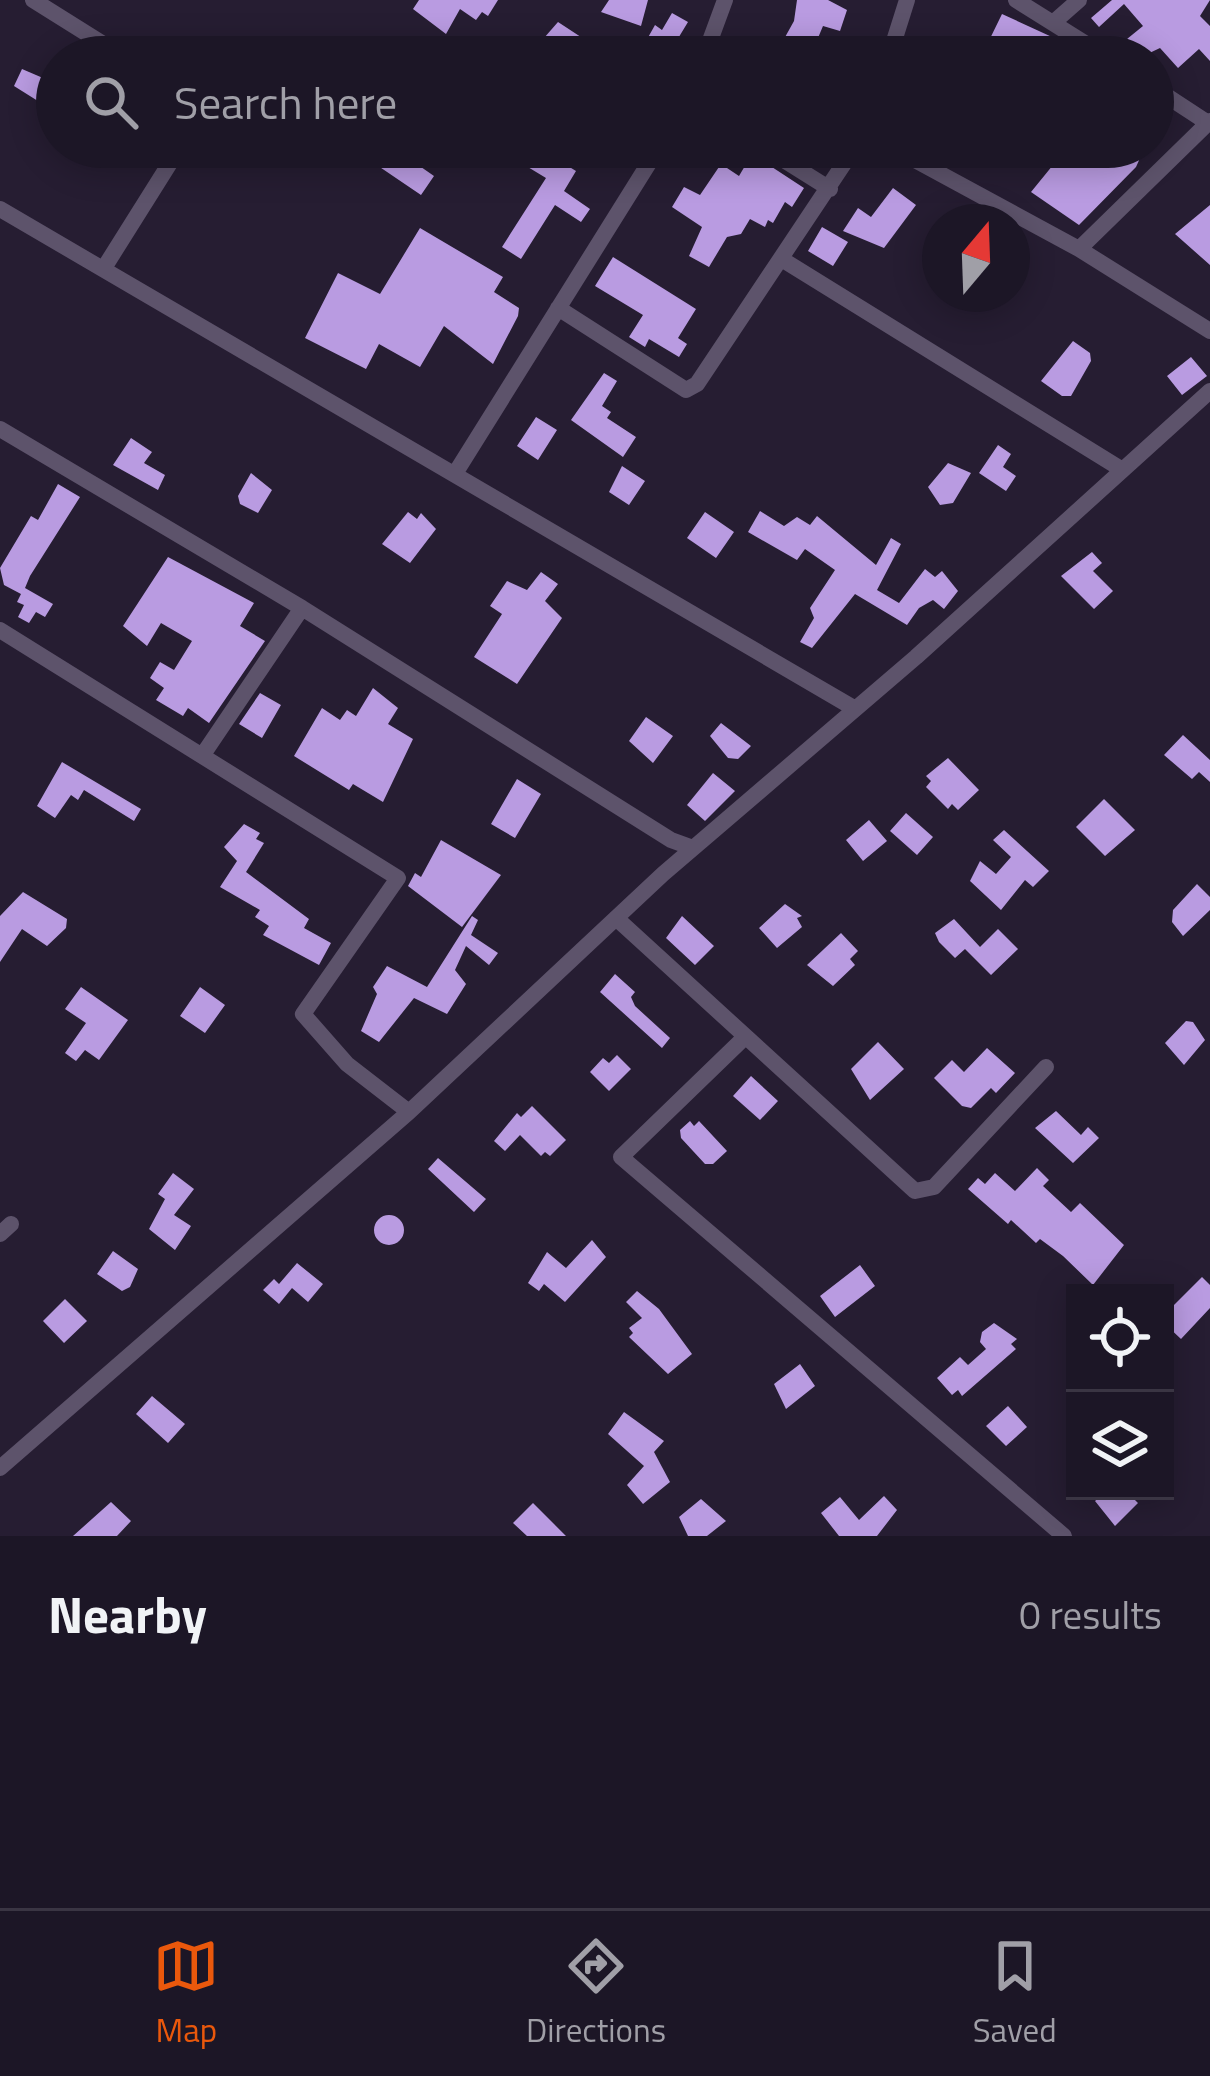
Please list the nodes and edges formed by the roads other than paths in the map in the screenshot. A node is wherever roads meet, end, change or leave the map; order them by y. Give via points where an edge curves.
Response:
1 (33, 0) edge
2 (725, 0) edge
3 (907, 0) edge
4 (1016, 0) edge
5 (1079, 0) edge
6 (1054, 22) junction
7 (90, 36) edge
8 (712, 36) edge
9 (896, 36) edge
10 (1075, 36) edge
11 (1174, 100) edge
12 (1209, 122) edge
13 (1174, 156) edge
14 (167, 168) edge
15 (646, 168) edge
16 (796, 168) edge
17 (842, 168) edge
18 (930, 168) edge
19 (1162, 168) edge
20 (830, 189) junction
21 (0, 209) edge
22 (1079, 249) junction
23 (783, 260) junction
24 (104, 268) junction
25 (558, 308) junction
26 (1210, 331) edge
27 (1210, 391) edge
28 (0, 429) edge
29 (1121, 470) junction
30 (456, 472) junction
31 (302, 608) junction
32 (0, 630) edge
33 (852, 707) junction
34 (204, 753) junction
35 (693, 848) junction
36 (616, 918) junction
37 (744, 1038) junction
38 (1046, 1067) dead end
39 (409, 1112) junction
40 (0, 1468) edge
41 (1064, 1536) edge

1 - 7 street
2 - 8 street
3 - 9 street
4 - 6 street
5 - 6 street
6 - 10 street
11 - 12 street
12 - 13 street
14 - 24 street
15 - 25 street
16 - 20 street
17 - 20 street
18 - 22 street
19 - 22 street
20 - 23 street
21 - 24 street
22 - 26 street
23 - 25 street via 686,391
23 - 29 street
24 - 30 street
25 - 30 street
27 - 29 street
28 - 31 street
29 - 33 street
30 - 33 street
31 - 34 street
31 - 35 street
32 - 34 street
33 - 35 street
34 - 39 street via 398,878 303,1014 347,1064
35 - 36 street
36 - 37 street
36 - 39 street
37 - 38 street via 915,1191 934,1187
37 - 41 street via 622,1157
39 - 40 street

